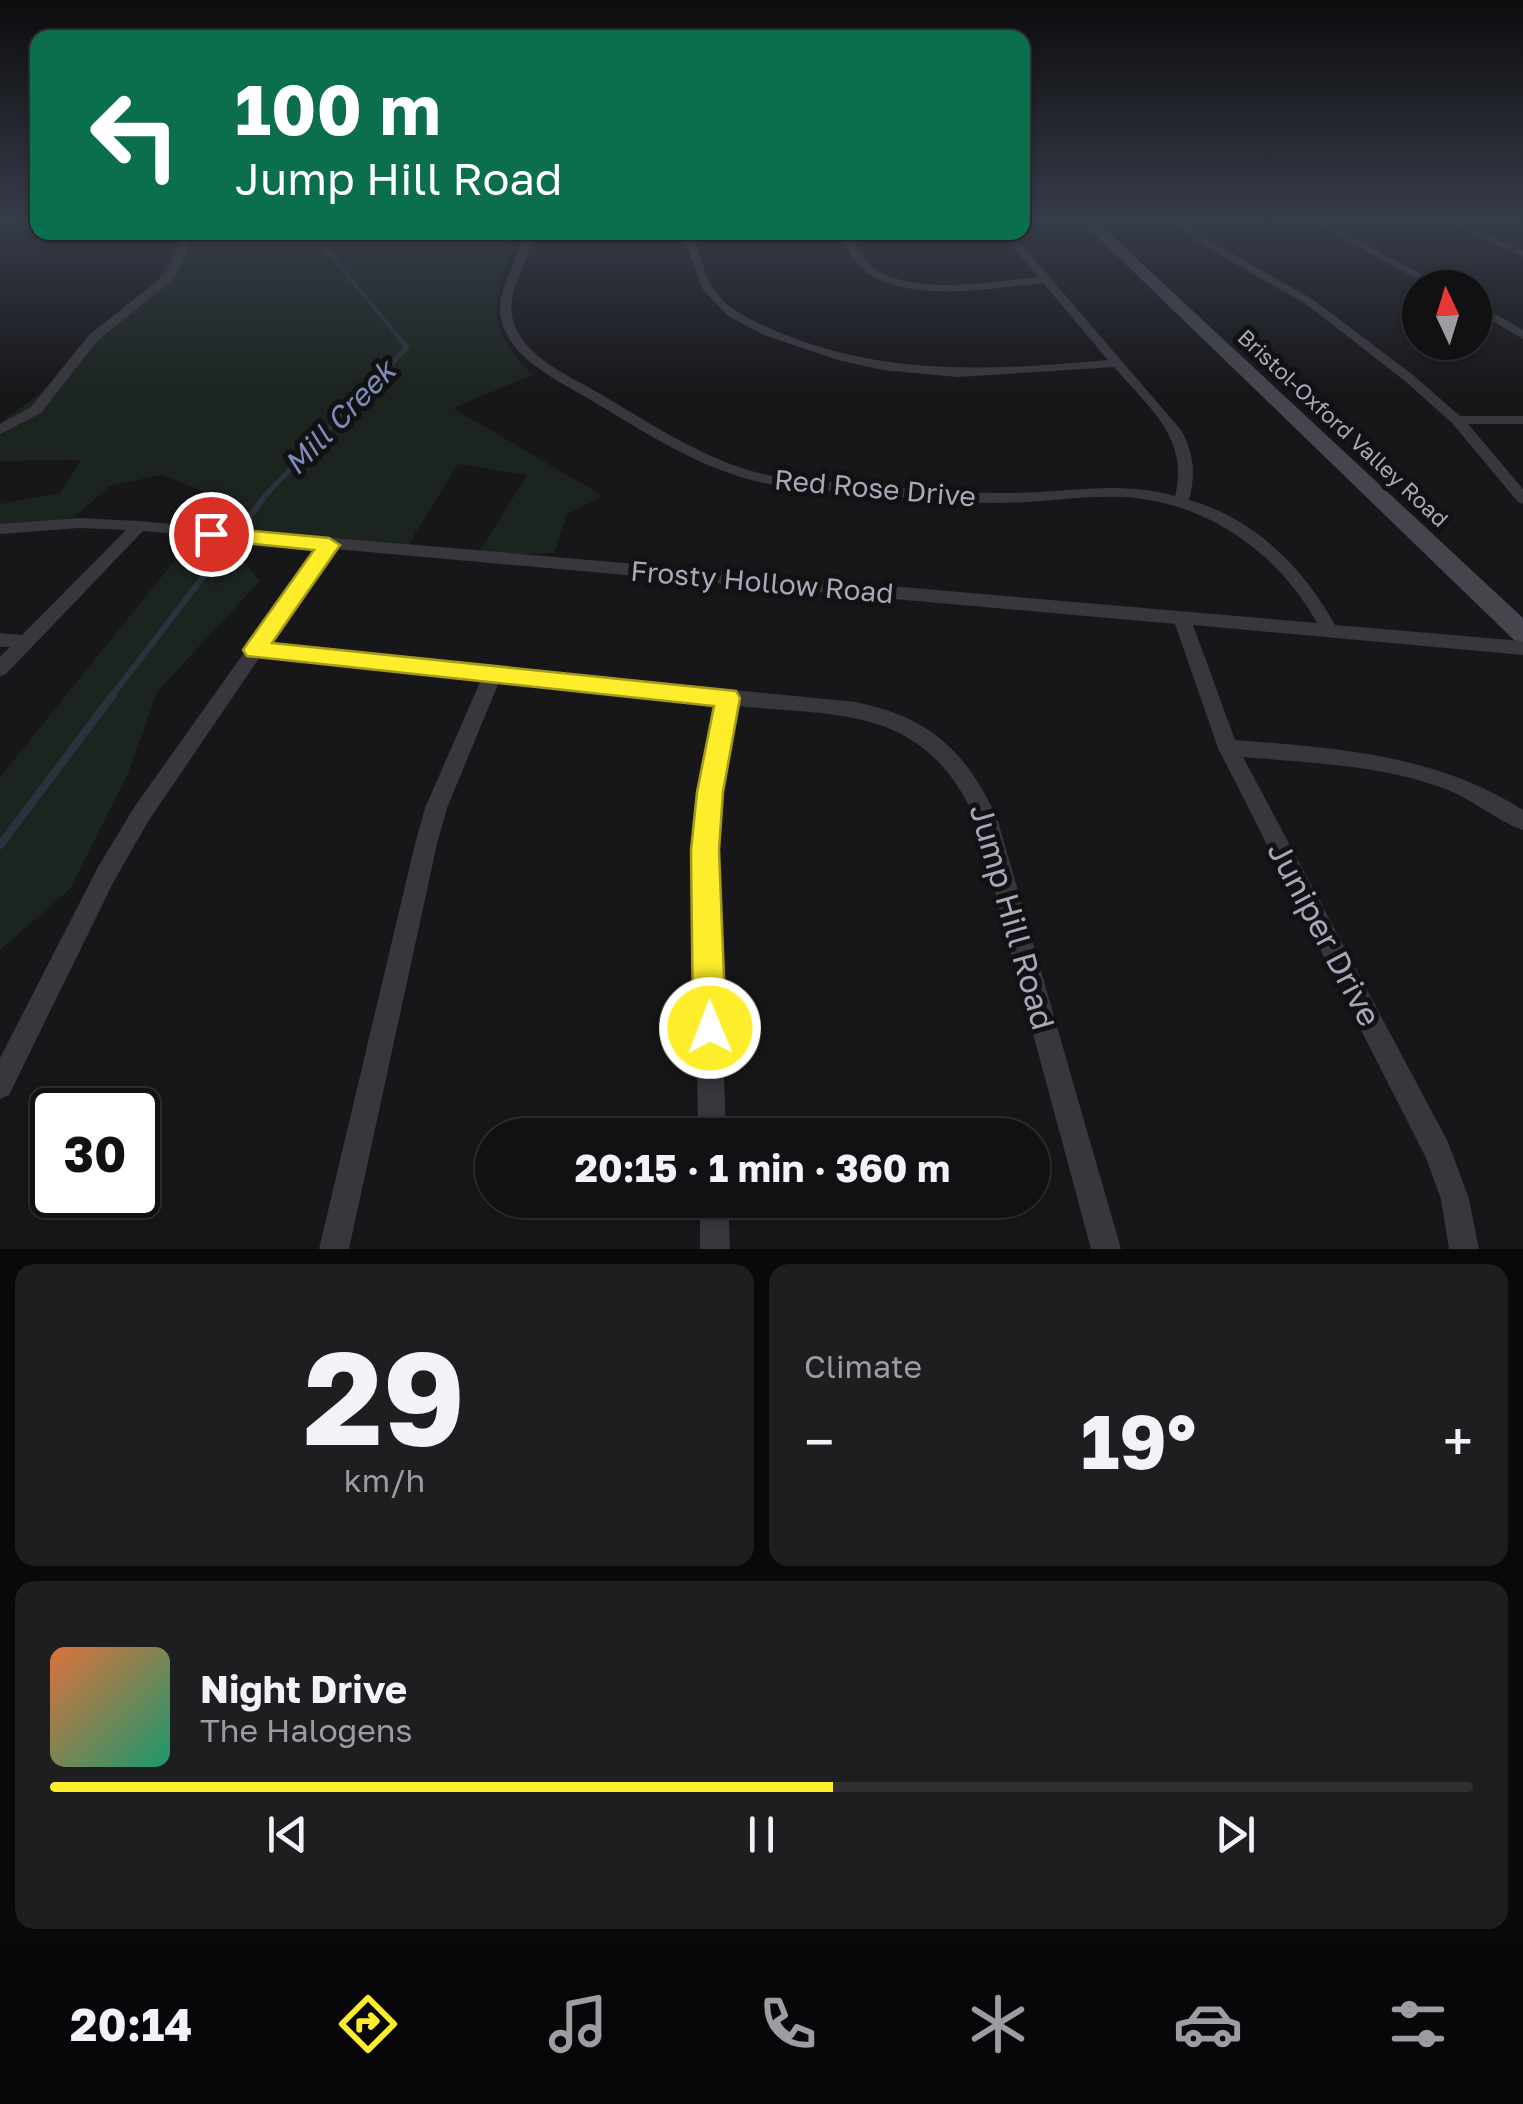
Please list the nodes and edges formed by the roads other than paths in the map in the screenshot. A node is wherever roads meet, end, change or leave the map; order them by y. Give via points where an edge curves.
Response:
1 (169, 277) edge
2 (513, 277) edge
3 (702, 277) edge
4 (895, 277) edge
5 (1043, 277) edge
6 (1149, 277) edge
7 (1267, 277) edge
8 (1045, 280) junction
9 (1492, 316) edge
10 (1523, 335) edge
11 (1118, 363) junction
12 (1456, 420) junction
13 (1523, 420) edge
14 (0, 430) edge
15 (1523, 499) edge
16 (1180, 504) junction
17 (138, 526) junction
18 (0, 529) edge
19 (329, 545) junction
20 (1182, 618) junction
21 (1330, 631) junction
22 (1523, 632) edge
23 (0, 640) edge
24 (26, 642) junction
25 (1523, 648) edge
26 (255, 650) junction
27 (0, 669) edge
28 (493, 674) junction
29 (728, 698) junction
30 (1228, 748) junction
31 (1523, 821) edge
32 (0, 1086) edge
33 (712, 1118) edge
34 (714, 1218) edge
35 (334, 1249) edge
36 (715, 1249) edge
37 (1106, 1249) edge
38 (1464, 1249) edge

1 - 14 street via 92,338 44,402
2 - 16 street, Red Rose Drive via 507,319 533,356 742,474 963,497 1133,492
3 - 11 street via 722,306 755,326 840,359 896,371 948,376
4 - 8 street via 951,287
5 - 8 street
6 - 22 main road, Bristol-Oxford Valley Road
7 - 12 street via 1310,302
8 - 11 street
9 - 10 street
11 - 16 street via 1182,444 1188,467
12 - 13 street
12 - 15 street
16 - 21 street, Red Rose Drive via 1272,552 1308,590
17 - 18 street, Frosty Hollow Road
17 - 19 street, Frosty Hollow Road
17 - 24 street
19 - 20 street, Frosty Hollow Road
19 - 26 street
20 - 21 street, Frosty Hollow Road
20 - 30 street, Juniper Drive
21 - 25 street, Frosty Hollow Road
23 - 24 street
24 - 27 street
26 - 28 street, Jump Hill Road
26 - 32 street via 106,874
28 - 29 street, Jump Hill Road
28 - 35 street via 426,844
29 - 33 street via 705,850
29 - 37 street, Jump Hill Road via 877,713 915,728 960,766 986,818
30 - 31 street via 1409,766 1473,789
30 - 38 street, Juniper Drive via 1438,1152
34 - 36 street

